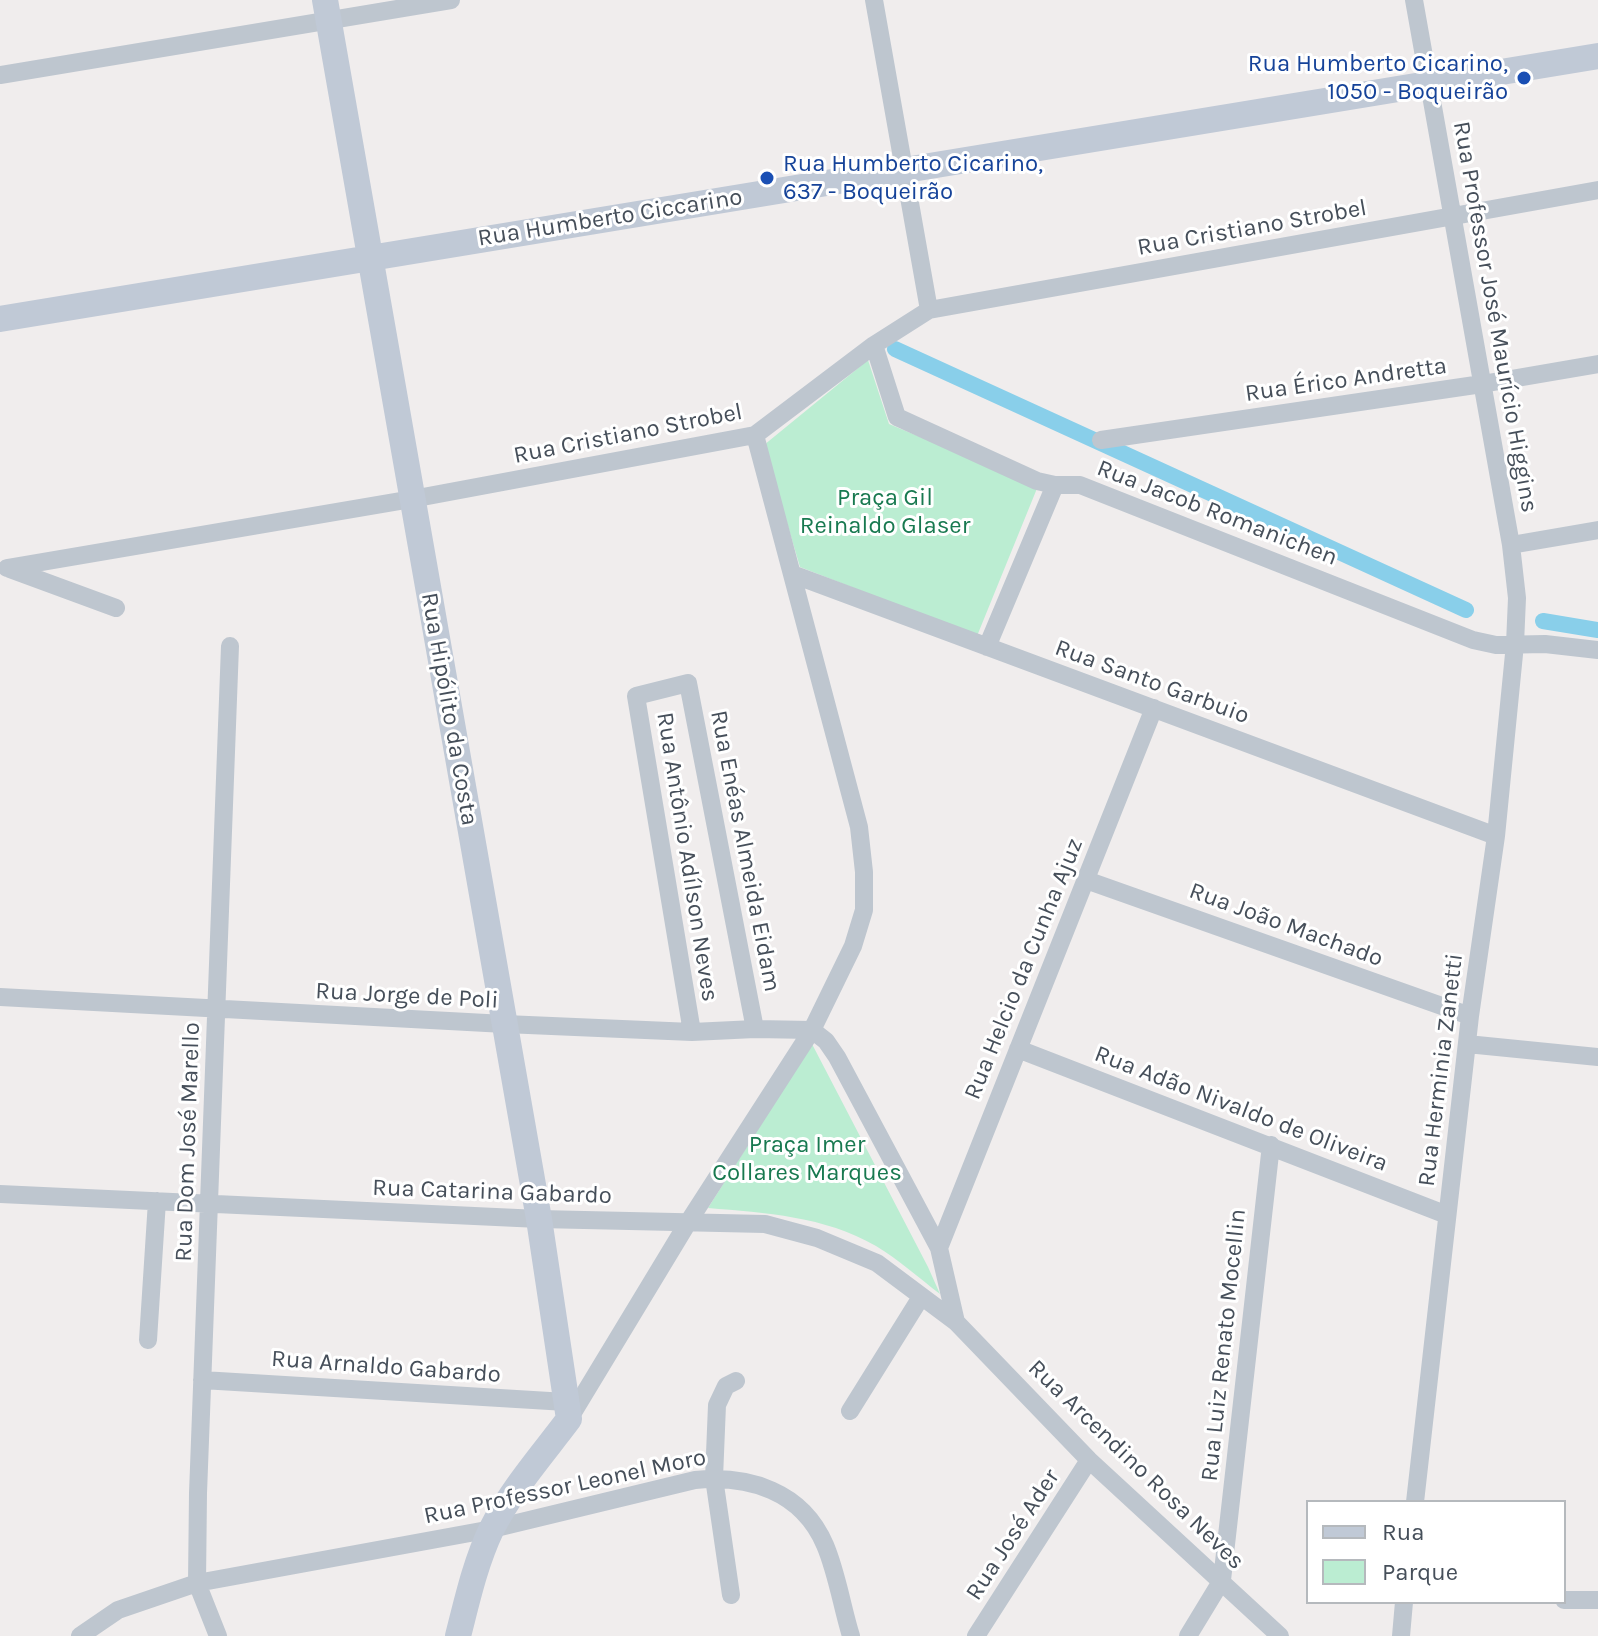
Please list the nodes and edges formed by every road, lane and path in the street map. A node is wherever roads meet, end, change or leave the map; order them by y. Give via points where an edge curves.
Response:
1 (451, 0) edge
2 (874, 0) edge
3 (1414, 0) edge
4 (326, 10) edge
5 (1598, 56) edge
6 (0, 75) edge
7 (1429, 84) junction
8 (904, 170) junction
9 (1598, 190) edge
10 (1453, 218) junction
11 (370, 258) junction
12 (929, 310) junction
13 (0, 319) edge
14 (874, 345) junction
15 (1598, 364) edge
16 (1482, 384) junction
17 (755, 435) junction
18 (1101, 440) dead end
19 (1055, 485) junction
20 (412, 499) junction
21 (1598, 530) edge
22 (1511, 545) junction
23 (3, 567) edge
24 (792, 574) junction
25 (116, 608) dead end
26 (1515, 644) junction
27 (230, 646) dead end
28 (987, 647) junction
29 (1598, 650) edge
30 (688, 683) joint
31 (1154, 708) junction
32 (1496, 836) junction
33 (1086, 880) junction
34 (0, 997) edge
35 (216, 1010) junction
36 (1470, 1016) junction
37 (505, 1024) junction
38 (755, 1029) junction
39 (812, 1030) junction
40 (692, 1032) junction
41 (1467, 1044) junction
42 (1018, 1049) junction
43 (1598, 1057) edge
44 (1271, 1145) junction
45 (0, 1194) edge
46 (157, 1201) junction
47 (211, 1203) junction
48 (1447, 1215) junction
49 (539, 1219) junction
50 (687, 1224) junction
51 (939, 1248) junction
52 (921, 1297) junction
53 (956, 1322) junction
54 (148, 1340) dead end
55 (202, 1380) junction
56 (736, 1381) dead end
57 (568, 1411) junction
58 (850, 1411) dead end
59 (1089, 1460) junction
60 (714, 1478) junction
61 (1415, 1500) edge
62 (492, 1529) junction
63 (1222, 1580) junction
64 (197, 1583) junction
65 (731, 1595) dead end
66 (1566, 1600) edge
67 (1598, 1600) edge
68 (1404, 1604) edge
69 (80, 1636) edge
70 (218, 1636) edge
71 (458, 1636) edge
72 (851, 1636) edge
73 (976, 1636) edge
74 (1188, 1636) edge
75 (1280, 1636) edge
76 (1401, 1636) edge

1 - 4 street
2 - 8 street
3 - 7 street, Rua Professor José Maurício Higgins
4 - 6 street
4 - 11 street, Rua Hipólito da Costa
5 - 7 street, Rua Humberto Ciccarino
7 - 8 street, Rua Humberto Ciccarino
7 - 10 street, Rua Professor José Maurício Higgins
8 - 11 street, Rua Humberto Ciccarino
8 - 12 street
9 - 10 street, Rua Cristiano Strobel
10 - 12 street, Rua Cristiano Strobel
10 - 16 street, Rua Professor José Maurício Higgins
11 - 13 street, Rua Humberto Ciccarino
11 - 20 street, Rua Hipólito da Costa
12 - 14 street, Rua Cristiano Strobel
14 - 17 street, Rua Cristiano Strobel
14 - 19 street, Rua Jacob Romanichen via 897,417
15 - 16 street, Rua Érico Andretta
16 - 18 street, Rua Érico Andretta
16 - 22 street, Rua Professor José Maurício Higgins
17 - 20 street, Rua Cristiano Strobel
17 - 24 street
19 - 26 street, Rua Jacob Romanichen via 1080,485 1473,640
19 - 28 street
20 - 23 street, Rua Cristiano Strobel
20 - 37 street, Rua Hipólito da Costa
21 - 22 street
22 - 26 street, Rua Professor José Maurício Higgins
23 - 25 street
24 - 28 street, Rua Santo Garbuio
24 - 39 street via 859,827 864,872 864,910 853,946
26 - 29 street, Rua Jacob Romanichen
26 - 32 street, Rua Herminia Zanetti
27 - 35 street, Rua Dom José Marello
28 - 31 street, Rua Santo Garbuio
30 - 38 street, Rua Enéas Almeida Eidam
30 - 40 street, Rua Antônio Adílson Neves via 636,696
31 - 32 street, Rua Santo Garbuio
31 - 33 street, Rua Helcio da Cunha Ajuz
32 - 36 street, Rua Herminia Zanetti
33 - 36 street, Rua João Machado
33 - 42 street, Rua Helcio da Cunha Ajuz
34 - 35 street, Rua Jorge de Poli
35 - 37 street, Rua Jorge de Poli
35 - 47 street, Rua Dom José Marello
36 - 41 street, Rua Herminia Zanetti
37 - 40 street, Rua Jorge de Poli
37 - 49 street, Rua Hipólito da Costa
38 - 39 street, Rua Jorge de Poli
38 - 40 street, Rua Jorge de Poli
39 - 50 street
39 - 51 street via 837,1057
41 - 43 street
41 - 48 street, Rua Herminia Zanetti
42 - 44 street, Rua Adão Nivaldo de Oliveira
42 - 51 street, Rua Helcio da Cunha Ajuz
44 - 48 street, Rua Adão Nivaldo de Oliveira
44 - 63 street, Rua Luiz Renato Mocellin
45 - 46 street, Rua Catarina Gabardo
46 - 47 street, Rua Catarina Gabardo
46 - 54 street
47 - 49 street, Rua Catarina Gabardo
47 - 55 street, Rua Dom José Marello
48 - 61 street, Rua Herminia Zanetti
49 - 50 street, Rua Catarina Gabardo
49 - 57 street, Rua Hipólito da Costa
50 - 52 street, Rua Catarina Gabardo via 765,1224 817,1238 877,1263
50 - 57 street
51 - 53 street
52 - 53 street, Rua Catarina Gabardo
52 - 58 street
53 - 59 street, Rua Arcendino Rosa Neves
55 - 57 street, Rua Arnaldo Gabardo
55 - 64 street, Rua Dom José Marello
56 - 60 street via 726,1386 717,1405
57 - 62 street
59 - 63 street, Rua Arcendino Rosa Neves
59 - 73 street, Rua José Ader
60 - 62 street, Rua Professor Leonel Moro
60 - 65 street
60 - 72 street, Rua Professor Leonel Moro via 781,1493 802,1511 824,1544
62 - 64 street, Rua Professor Leonel Moro
62 - 71 street
63 - 74 street, Rua Luiz Renato Mocellin
63 - 75 street, Rua Arcendino Rosa Neves
64 - 69 street, Rua Professor Leonel Moro via 118,1610
64 - 70 street, Rua Dom José Marello
66 - 67 street
68 - 76 street

